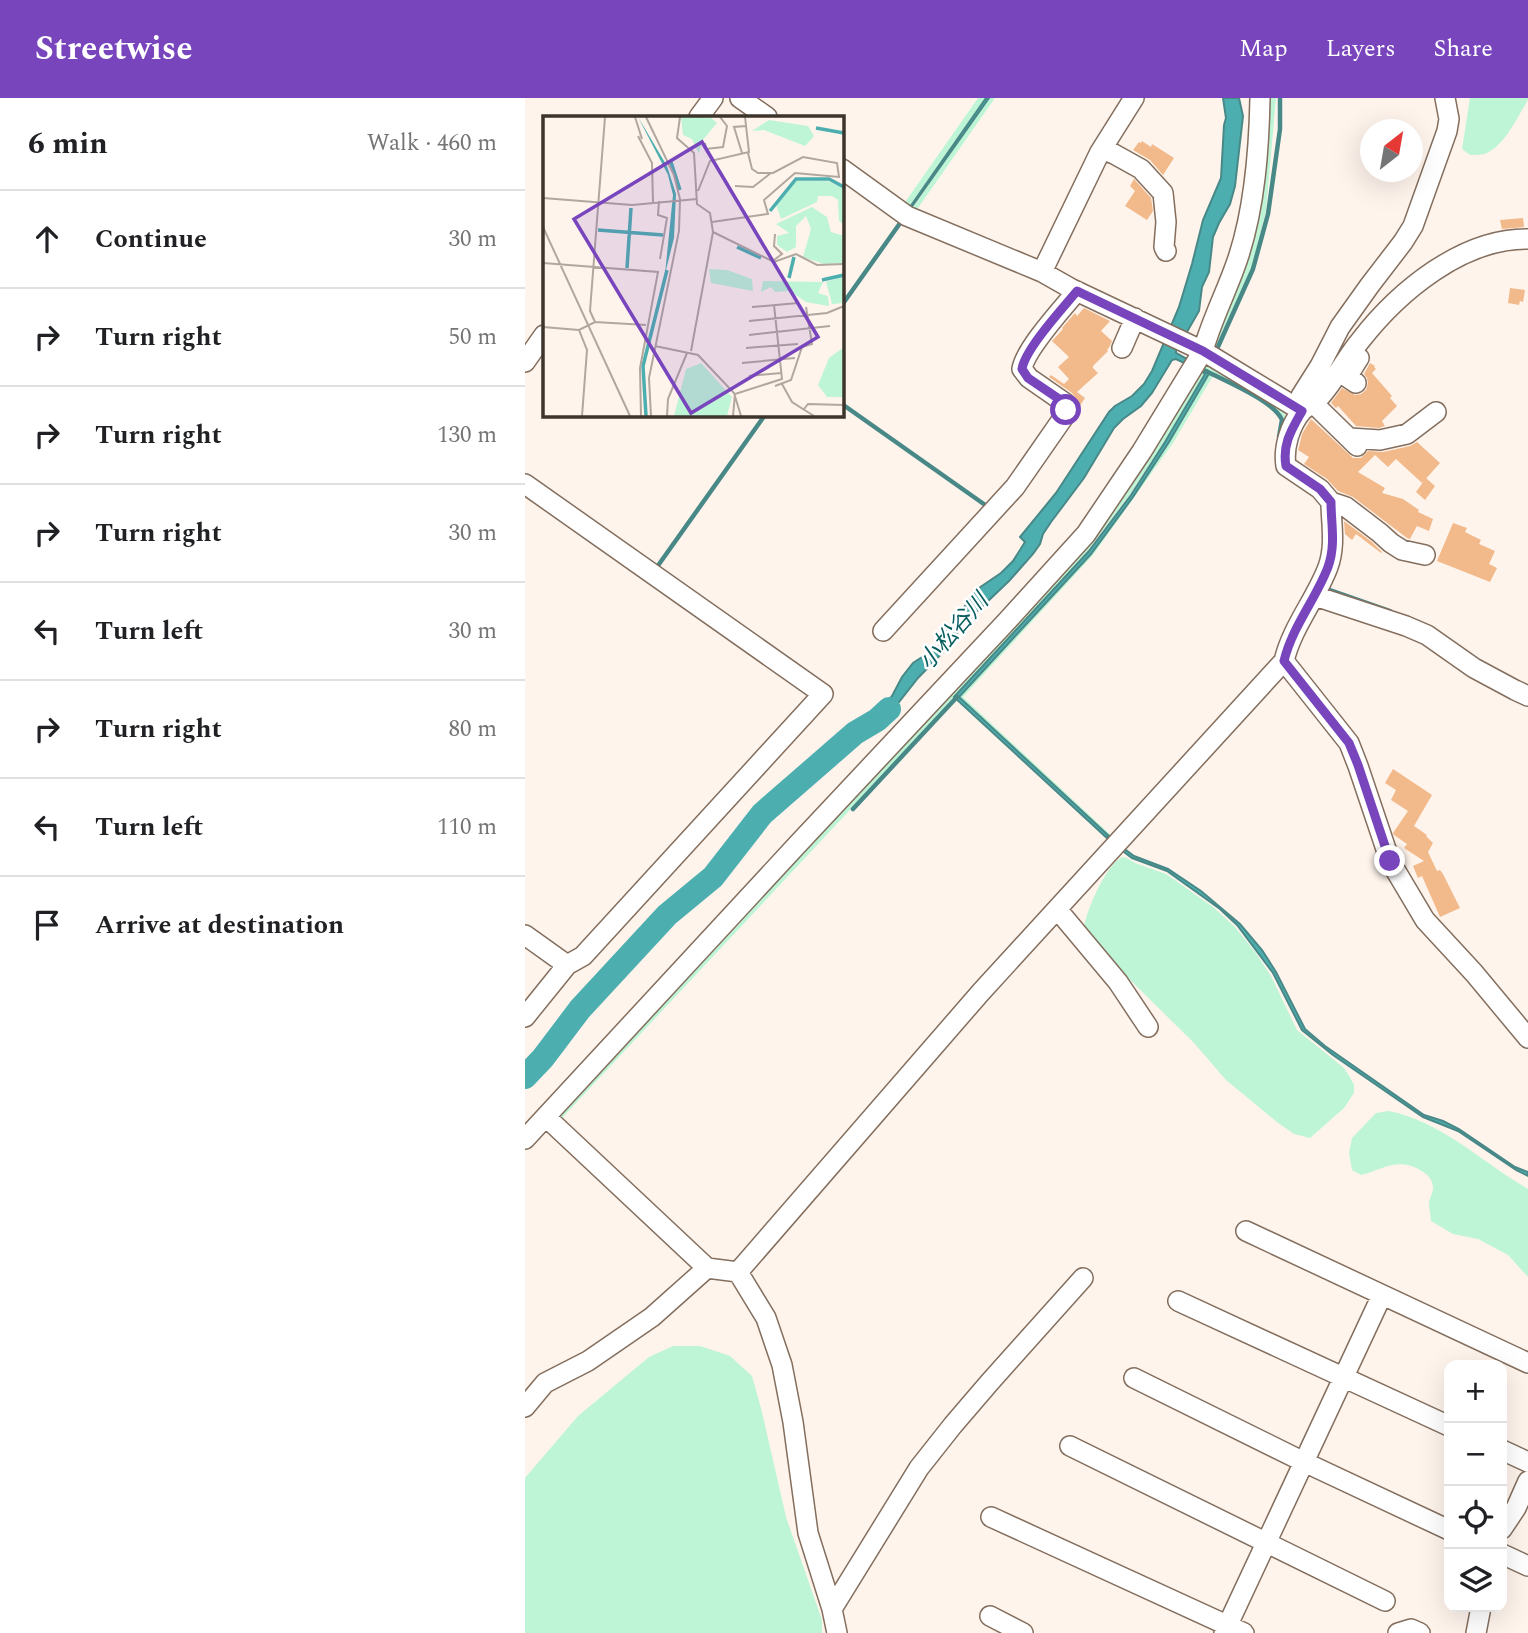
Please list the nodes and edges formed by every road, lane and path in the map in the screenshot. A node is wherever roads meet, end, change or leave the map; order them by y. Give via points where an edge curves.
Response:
1 (713, 98) edge
2 (740, 98) edge
3 (1134, 98) edge
4 (1260, 98) edge
5 (1445, 98) edge
6 (700, 116) edge
7 (766, 116) edge
8 (1101, 149) junction
9 (843, 170) edge
10 (1528, 239) edge
11 (1166, 251) dead end
12 (1042, 272) junction
13 (1077, 291) junction
14 (1138, 320) junction
15 (1366, 333) junction
16 (543, 336) edge
17 (1122, 348) dead end
18 (1198, 350) junction
19 (525, 362) edge
20 (1356, 383) dead end
21 (1308, 407) junction
22 (1436, 412) dead end
23 (525, 484) edge
24 (1028, 496) dead end
25 (1331, 502) junction
26 (999, 505) junction
27 (1425, 555) dead end
28 (1315, 596) junction
29 (883, 631) dead end
30 (1284, 661) junction
31 (1528, 696) edge
32 (1057, 909) junction
33 (525, 935) edge
34 (568, 965) junction
35 (1504, 1008) junction
36 (525, 1017) edge
37 (1528, 1024) edge
38 (1148, 1027) dead end
39 (1528, 1038) edge
40 (546, 1117) junction
41 (525, 1139) edge
42 (1246, 1231) dead end
43 (707, 1268) junction
44 (739, 1272) junction
45 (1083, 1278) dead end
46 (1382, 1295) junction
47 (1178, 1301) dead end
48 (1528, 1363) edge
49 (1134, 1378) dead end
50 (1344, 1378) junction
51 (525, 1408) edge
52 (1444, 1424) edge
53 (1070, 1446) dead end
54 (1507, 1452) edge
55 (1304, 1462) junction
56 (1528, 1462) edge
57 (1528, 1481) edge
58 (991, 1517) dead end
59 (1507, 1522) edge
60 (1444, 1528) edge
61 (1266, 1543) junction
62 (1507, 1557) edge
63 (1528, 1566) edge
64 (1385, 1601) dead end
65 (832, 1609) junction
66 (1480, 1612) edge
67 (990, 1616) dead end
68 (1232, 1630) edge
69 (838, 1633) edge
70 (1023, 1633) edge
71 (1398, 1633) edge
72 (1420, 1633) edge
73 (1476, 1633) edge

1 - 6 street
2 - 7 street
3 - 8 street
4 - 18 street via 1254,189 1240,255
5 - 21 street via 1449,119 1444,143 1413,226 1340,327 1301,396
8 - 11 street via 1141,169 1163,193
8 - 12 street
9 - 12 street via 905,214
10 - 15 street via 1497,242 1448,262 1397,301
12 - 13 street
13 - 14 street
13 - 26 street via 1035,344 1022,369 1065,403 1063,418
14 - 17 street
14 - 18 street
15 - 20 street via 1366,347 1347,377
15 - 21 street
16 - 19 street
18 - 21 street
18 - 40 street via 1142,451 1086,534
21 - 22 street via 1355,444 1407,434
21 - 25 street via 1288,436 1286,466
23 - 34 street via 823,694 583,956
24 - 26 street
25 - 27 street via 1346,507 1402,550
25 - 28 street via 1329,565
26 - 29 street
28 - 30 street via 1288,644
28 - 31 street via 1427,635 1474,668
30 - 32 street
30 - 35 street via 1349,743 1390,861 1425,920
32 - 38 street via 1118,982
32 - 44 street
33 - 34 street
34 - 36 street
35 - 37 street
35 - 39 street
40 - 41 street
40 - 43 street
42 - 46 street
43 - 44 street
43 - 51 street via 641,1324 588,1361 545,1383
44 - 65 street via 766,1318 782,1364 808,1533
45 - 65 street via 919,1468
46 - 48 street
46 - 50 street
47 - 50 street
49 - 55 street
50 - 52 street
50 - 55 street
53 - 61 street
54 - 56 street
55 - 60 street
55 - 61 street
57 - 59 street
58 - 68 street
61 - 64 street
61 - 68 street
62 - 63 street
65 - 69 street
66 - 73 street
67 - 70 street
71 - 72 street via 1411,1629

